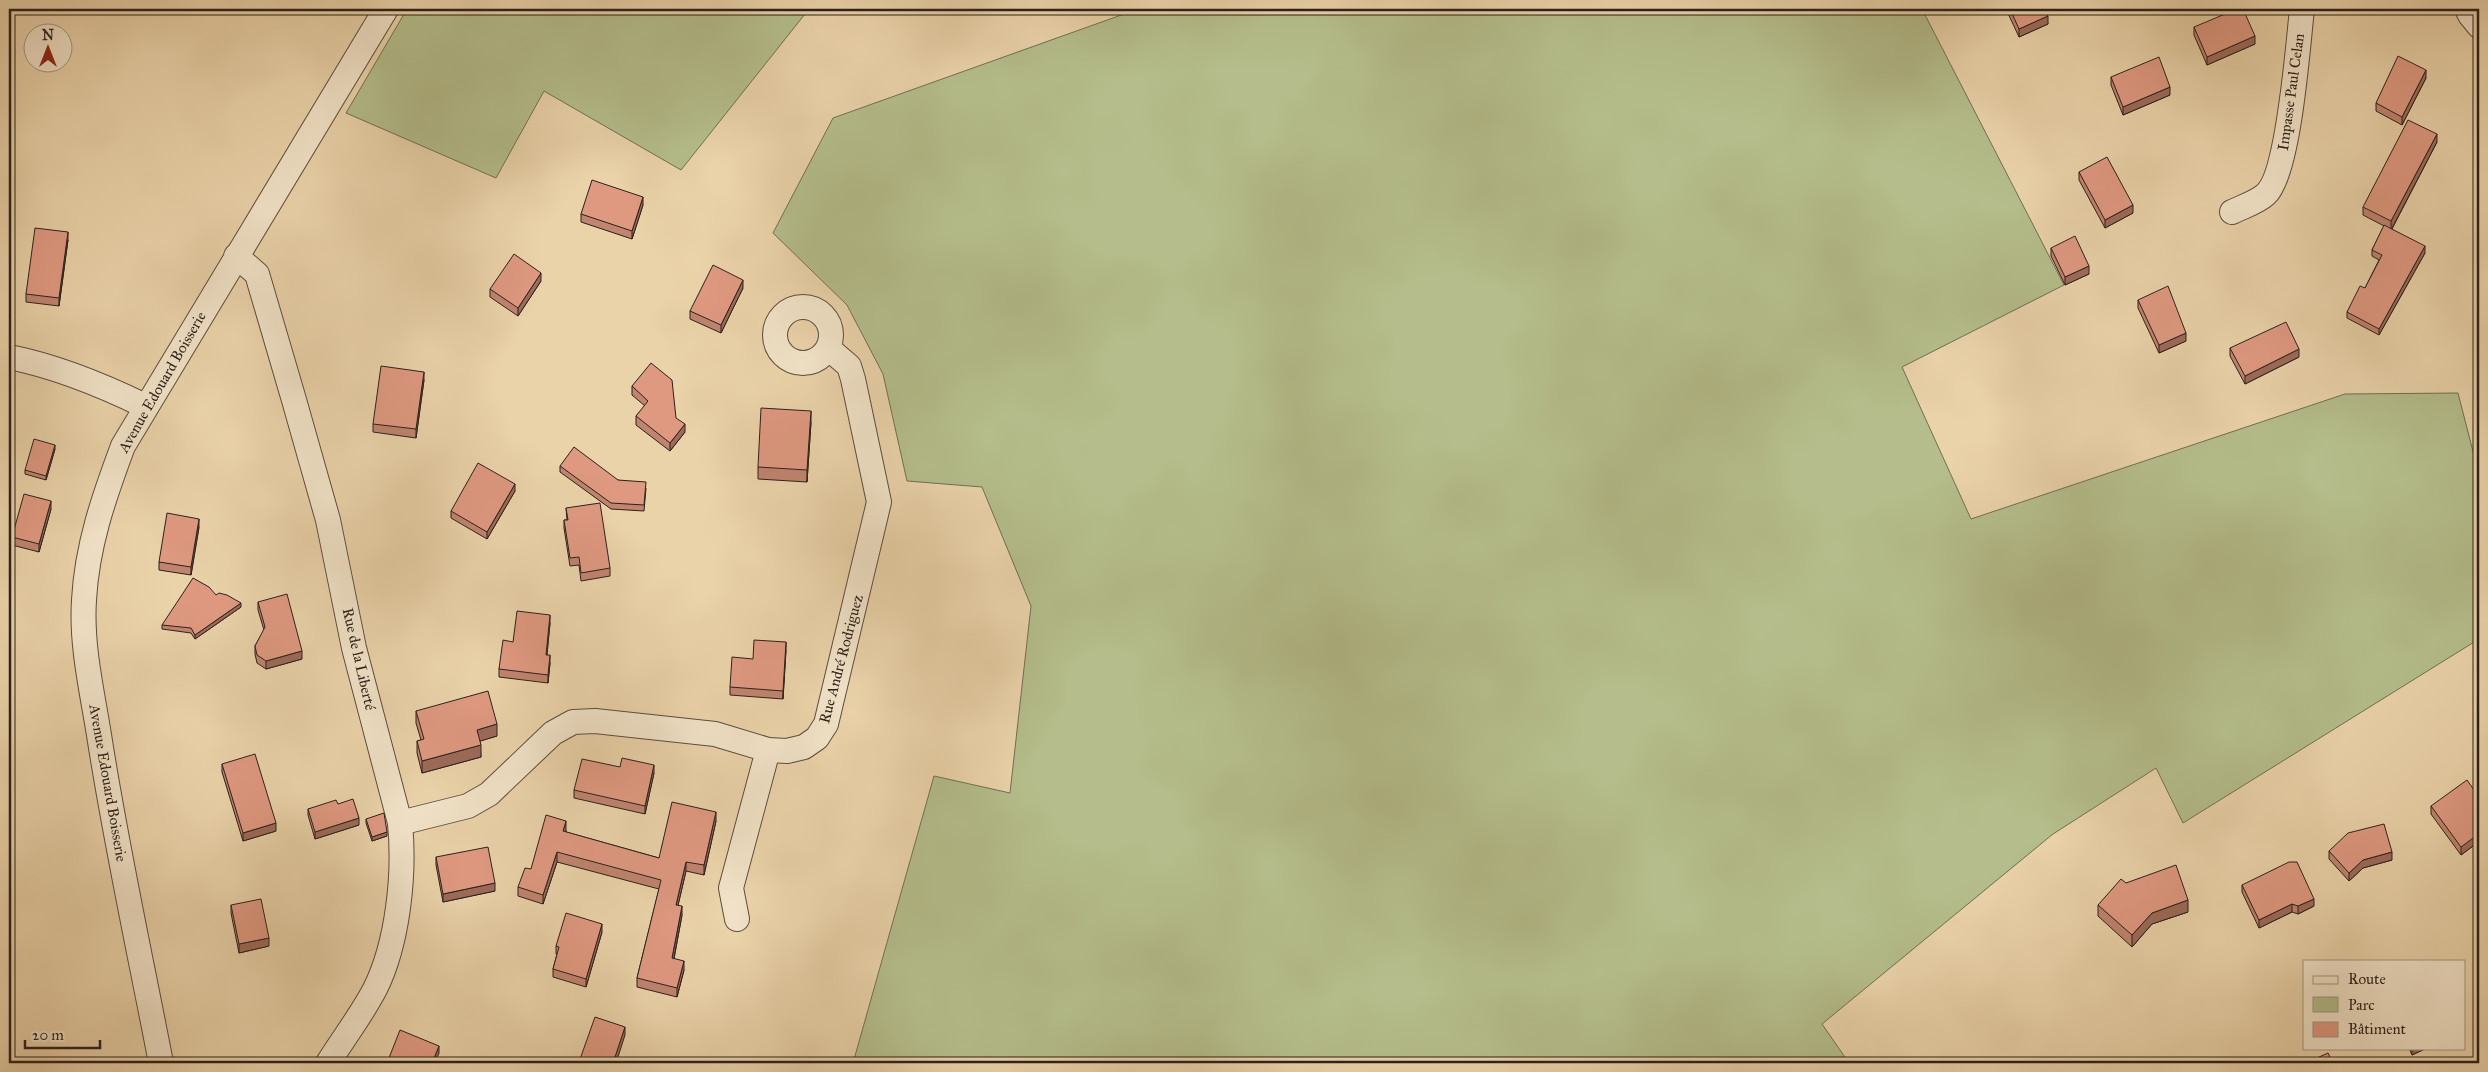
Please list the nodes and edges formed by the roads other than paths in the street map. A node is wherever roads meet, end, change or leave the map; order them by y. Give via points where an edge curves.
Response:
1 (386, 9) edge
2 (2302, 9) edge
3 (2468, 9) edge
4 (2479, 26) edge
5 (2232, 212) dead end
6 (236, 256) junction
7 (828, 348) dead end
8 (9, 357) edge
9 (145, 406) junction
10 (768, 750) junction
11 (400, 823) junction
12 (737, 919) dead end
13 (161, 1063) edge
14 (328, 1063) edge

1 - 6 street, Avenue Edouard Boisserie
2 - 5 street, Impasse Paul Celan via 2285,150 2266,194
3 - 4 street
6 - 9 street, Avenue Edouard Boisserie
6 - 11 street, Rue de la Liberté via 257,274 294,400 328,520 354,648
7 - 10 street, Rue André Rodriguez via 849,366 879,502 826,724 817,738 804,747 787,751
8 - 9 street via 35,362
9 - 13 street, Avenue Edouard Boisserie via 123,446 100,508 89,553 84,601 88,663 104,770
10 - 11 street, Rue André Rodriguez via 715,734 594,721 573,722 553,733 489,794 468,806
10 - 12 street via 731,888
11 - 14 street, Rue de la Liberté via 402,847 394,939 375,989

